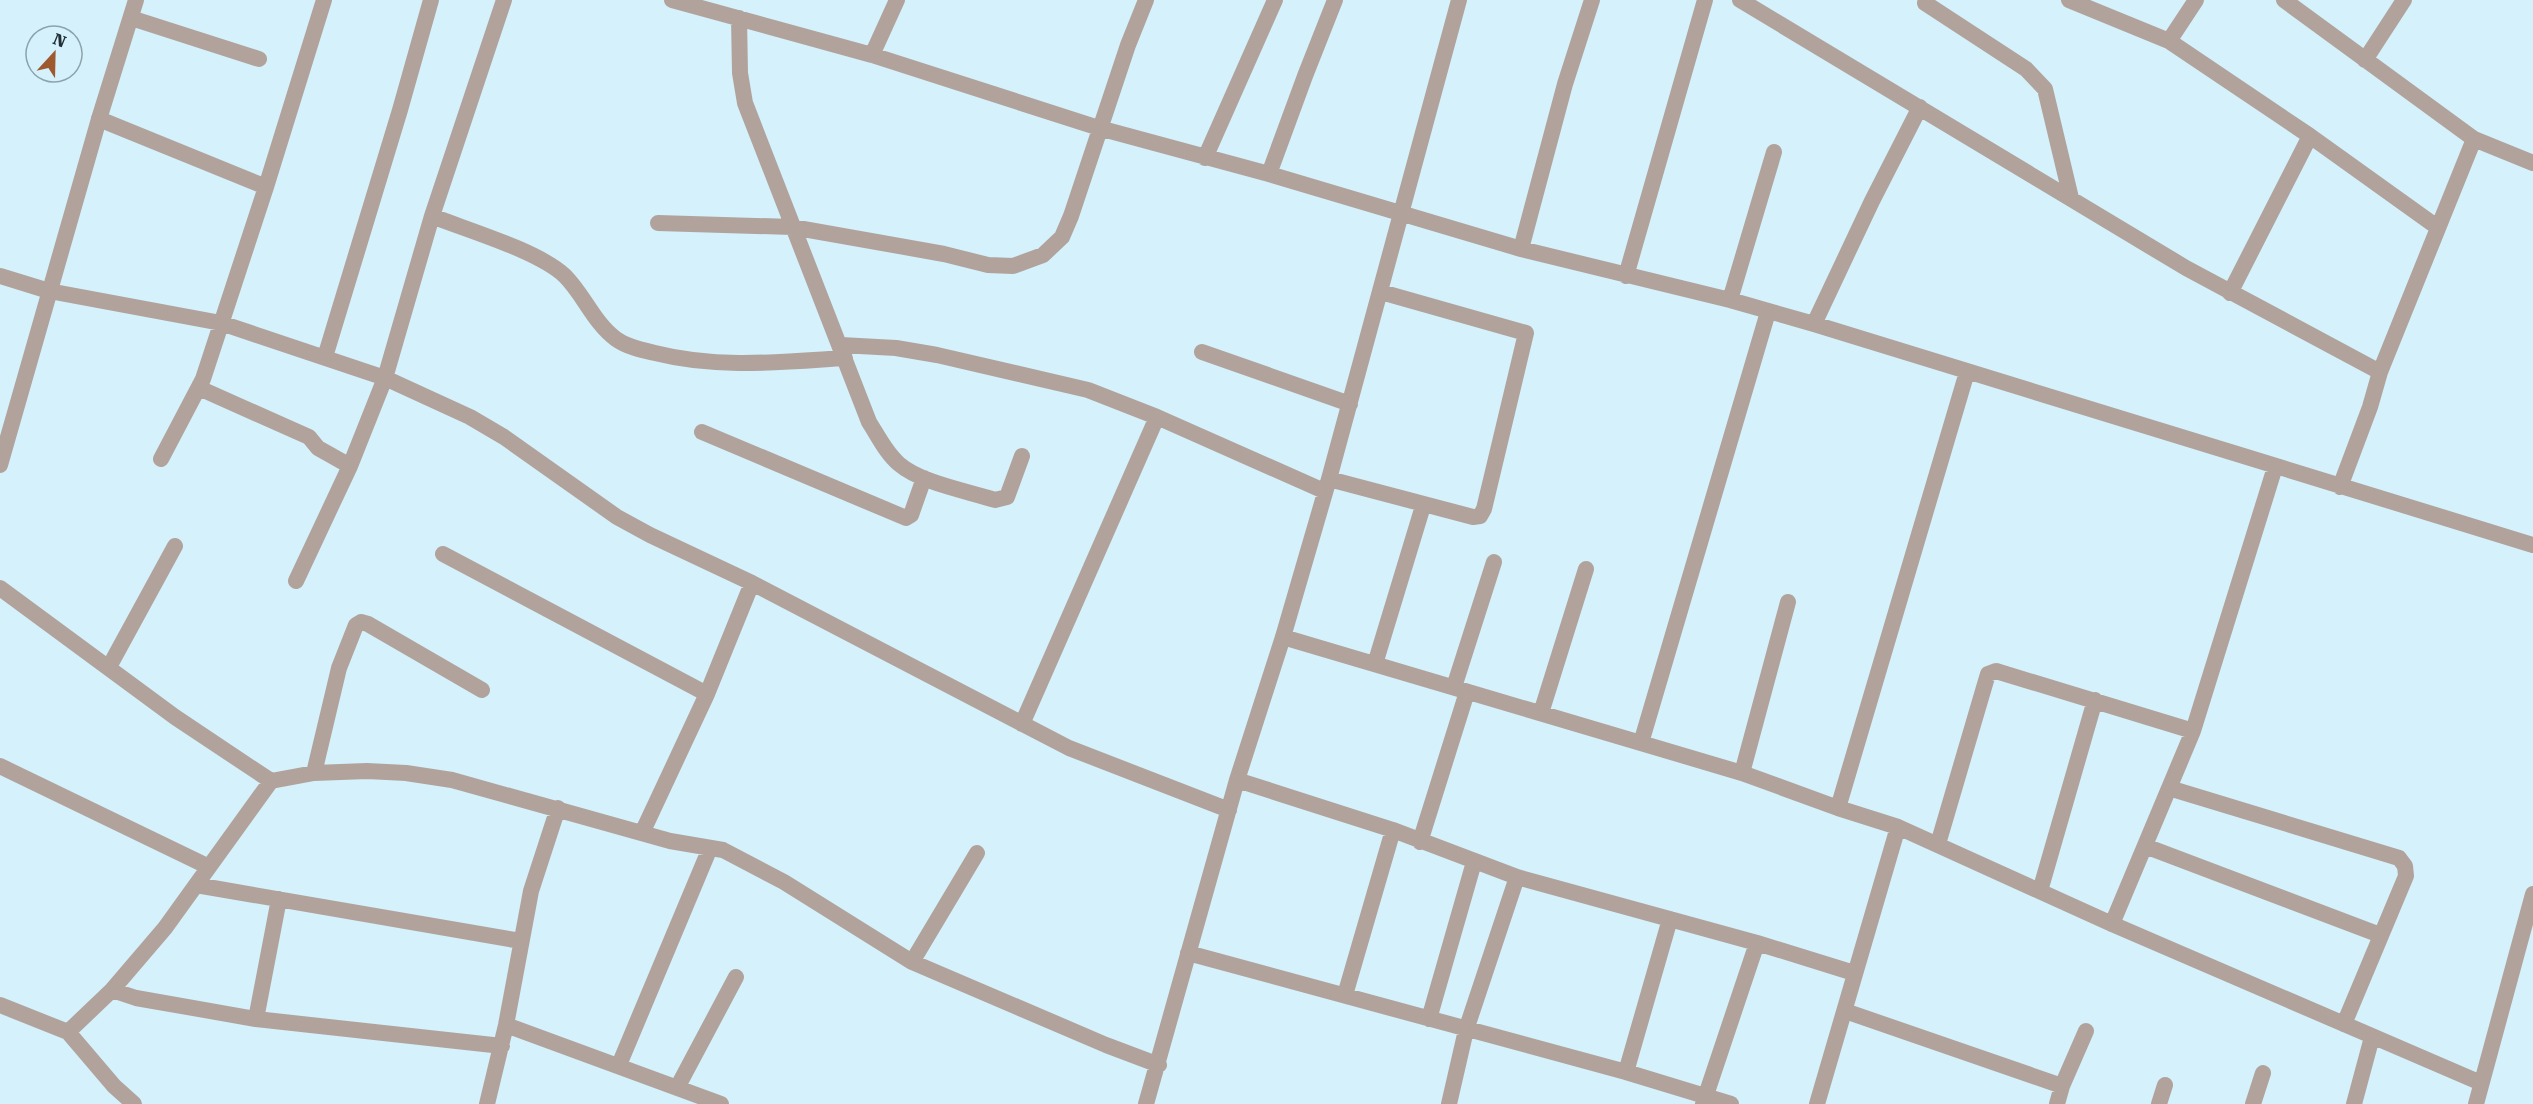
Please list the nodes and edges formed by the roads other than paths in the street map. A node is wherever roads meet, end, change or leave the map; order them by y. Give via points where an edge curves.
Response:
1 (136, 0) edge
2 (324, 0) edge
3 (431, 0) edge
4 (504, 0) edge
5 (675, 0) edge
6 (897, 0) edge
7 (1146, 0) edge
8 (1275, 0) edge
9 (1335, 0) edge
10 (1459, 0) edge
11 (1592, 0) edge
12 (1706, 0) edge
13 (1740, 0) edge
14 (2069, 0) edge
15 (2196, 0) edge
16 (2284, 0) edge
17 (2404, 0) edge
18 (1923, 1) edge
19 (131, 18) junction
20 (739, 18) junction
21 (2169, 41) junction
22 (872, 55) junction
23 (259, 59) dead end
24 (2365, 60) junction
25 (1920, 106) junction
26 (99, 119) junction
27 (1099, 128) junction
28 (2310, 136) junction
29 (2474, 140) junction
30 (1774, 152) dead end
31 (1205, 158) junction
32 (2533, 164) edge
33 (1269, 174) junction
34 (266, 187) junction
35 (2071, 198) junction
36 (1401, 215) junction
37 (432, 216) junction
38 (658, 224) dead end
39 (792, 227) junction
40 (2437, 227) junction
41 (1521, 249) junction
42 (0, 276) edge
43 (1626, 276) junction
44 (49, 291) junction
45 (1381, 292) junction
46 (2230, 293) junction
47 (1730, 300) junction
48 (1768, 312) junction
49 (221, 323) junction
50 (1814, 324) junction
51 (843, 352) junction
52 (1202, 352) dead end
53 (325, 357) junction
54 (1967, 372) junction
55 (2380, 372) junction
56 (385, 378) junction
57 (199, 388) junction
58 (1350, 404) junction
59 (1157, 417) junction
60 (702, 432) dead end
61 (1022, 456) dead end
62 (161, 459) dead end
63 (0, 465) edge
64 (350, 466) junction
65 (2275, 467) junction
66 (924, 478) junction
67 (1326, 485) junction
68 (2340, 487) junction
69 (1423, 506) junction
70 (2533, 545) edge
71 (175, 546) dead end
72 (443, 554) dead end
73 (1494, 562) dead end
74 (1586, 569) dead end
75 (296, 581) dead end
76 (752, 583) junction
77 (0, 588) edge
78 (1788, 602) dead end
79 (1283, 637) junction
80 (1375, 664) junction
81 (109, 666) junction
82 (1461, 689) junction
83 (482, 690) dead end
84 (707, 694) junction
85 (2095, 700) junction
86 (1540, 713) junction
87 (1022, 724) junction
88 (2193, 731) junction
89 (1641, 743) junction
90 (0, 766) edge
91 (314, 773) junction
92 (1742, 773) junction
93 (1237, 780) junction
94 (271, 781) junction
95 (2169, 788) junction
96 (558, 808) junction
97 (1838, 808) junction
98 (1229, 810) junction
99 (1898, 827) junction
100 (1393, 830) junction
101 (642, 833) junction
102 (1420, 842) junction
103 (1938, 844) junction
104 (2145, 846) junction
105 (710, 848) junction
106 (977, 853) dead end
107 (1474, 862) junction
108 (209, 867) junction
109 (1517, 877) junction
110 (196, 885) junction
111 (2040, 891) junction
112 (2533, 894) edge
113 (279, 899) junction
114 (1670, 919) junction
115 (2112, 924) junction
116 (2380, 935) junction
117 (521, 941) junction
118 (1757, 943) junction
119 (1188, 953) junction
120 (912, 962) junction
121 (1854, 973) junction
122 (736, 977) dead end
123 (112, 990) junction
124 (1345, 995) junction
125 (0, 1005) edge
126 (1845, 1011) junction
127 (256, 1019) junction
128 (1429, 1019) junction
129 (2344, 1024) junction
130 (506, 1025) junction
131 (1466, 1030) junction
132 (2086, 1031) dead end
133 (68, 1032) junction
134 (2372, 1037) junction
135 (501, 1046) junction
136 (619, 1065) junction
137 (1159, 1065) junction
138 (1626, 1072) junction
139 (2263, 1073) dead end
140 (2481, 1083) junction
141 (2165, 1085) dead end
142 (2062, 1086) junction
143 (677, 1088) junction
144 (1704, 1100) edge
145 (134, 1104) edge
146 (487, 1104) edge
147 (721, 1104) edge
148 (1146, 1104) edge
149 (1449, 1104) edge
150 (1731, 1104) edge
151 (1817, 1104) edge
152 (2057, 1104) edge
153 (2158, 1104) edge
154 (2253, 1104) edge
155 (2354, 1104) edge
156 (2476, 1104) edge

1 - 19 street
2 - 34 street
3 - 53 street
4 - 37 street
5 - 20 street
6 - 22 street
7 - 27 street
8 - 31 street
9 - 33 street
10 - 36 street
11 - 41 street
12 - 43 street
13 - 25 street
14 - 21 street
15 - 21 street
16 - 24 street
17 - 24 street
18 - 35 street via 2039,81
19 - 23 street
19 - 26 street
20 - 22 street
20 - 39 street via 745,103
21 - 28 street
22 - 27 street
24 - 29 street
25 - 35 street
25 - 50 street
26 - 34 street
26 - 44 street
27 - 31 street
27 - 39 street via 1062,237 1043,255 1013,266 988,265
28 - 40 street
28 - 46 street
29 - 32 street
29 - 40 street
30 - 47 street
31 - 33 street
33 - 36 street
34 - 49 street
35 - 46 street
36 - 41 street
36 - 45 street
37 - 51 street via 543,260 565,276 597,321 617,340 638,349 709,363 752,363
37 - 56 street
38 - 39 street
39 - 51 street
40 - 55 street
41 - 43 street
42 - 44 street
43 - 47 street
44 - 49 street
44 - 63 street
45 - 58 street
45 - 69 street via 1524,331 1527,337 1480,516
46 - 55 street
47 - 48 street
48 - 50 street
48 - 89 street
49 - 53 street
49 - 57 street
50 - 54 street
51 - 59 street via 896,348 937,355 1088,390
51 - 66 street via 869,422 882,444 900,464
52 - 58 street
53 - 56 street
54 - 65 street
54 - 97 street
55 - 68 street
56 - 64 street
56 - 76 street via 504,437 617,517
57 - 62 street
57 - 64 street via 309,437 318,448
58 - 67 street
59 - 67 street
59 - 87 street
60 - 66 street via 906,518 911,515
61 - 66 street via 1007,497 1002,500
64 - 75 street
65 - 68 street
65 - 88 street
67 - 69 street
67 - 79 street
68 - 70 street
69 - 80 street
71 - 81 street
72 - 84 street
73 - 82 street
74 - 86 street
76 - 84 street
76 - 87 street
77 - 81 street
78 - 92 street
79 - 80 street
79 - 93 street
80 - 82 street
81 - 94 street via 175,717
82 - 86 street
82 - 102 street
83 - 91 street via 361,622 356,625 339,668
84 - 101 street
85 - 88 street
85 - 103 street via 1996,670 1988,674
85 - 111 street
86 - 89 street
87 - 98 street via 1069,748
88 - 95 street
89 - 92 street
90 - 108 street
91 - 94 street
91 - 96 street via 406,773 452,780
92 - 97 street
93 - 98 street
93 - 100 street
94 - 108 street
95 - 104 street
95 - 116 street via 2399,858 2406,876
96 - 101 street
96 - 117 street via 536,873
97 - 99 street
98 - 119 street
99 - 103 street
99 - 121 street
100 - 102 street
100 - 124 street
101 - 105 street
102 - 107 street
103 - 111 street
104 - 115 street
104 - 116 street
105 - 120 street via 732,853 774,876
105 - 136 street
106 - 120 street
107 - 109 street
107 - 128 street
108 - 110 street
109 - 114 street
109 - 131 street
110 - 113 street
110 - 123 street
111 - 115 street
112 - 140 street
113 - 117 street
113 - 127 street
114 - 118 street
114 - 138 street
115 - 129 street
116 - 129 street
117 - 130 street
118 - 121 street
118 - 144 street
119 - 124 street
119 - 137 street
120 - 137 street
121 - 126 street
122 - 143 street
123 - 127 street via 136,998
123 - 133 street
124 - 128 street
125 - 133 street
126 - 142 street
126 - 151 street
127 - 135 street
128 - 131 street
129 - 134 street
130 - 135 street
130 - 136 street
131 - 138 street
131 - 149 street
132 - 142 street
133 - 145 street
134 - 140 street
134 - 155 street
135 - 146 street
136 - 143 street
137 - 148 street
138 - 144 street
139 - 154 street
140 - 156 street
141 - 153 street
142 - 152 street
143 - 147 street
144 - 150 street

